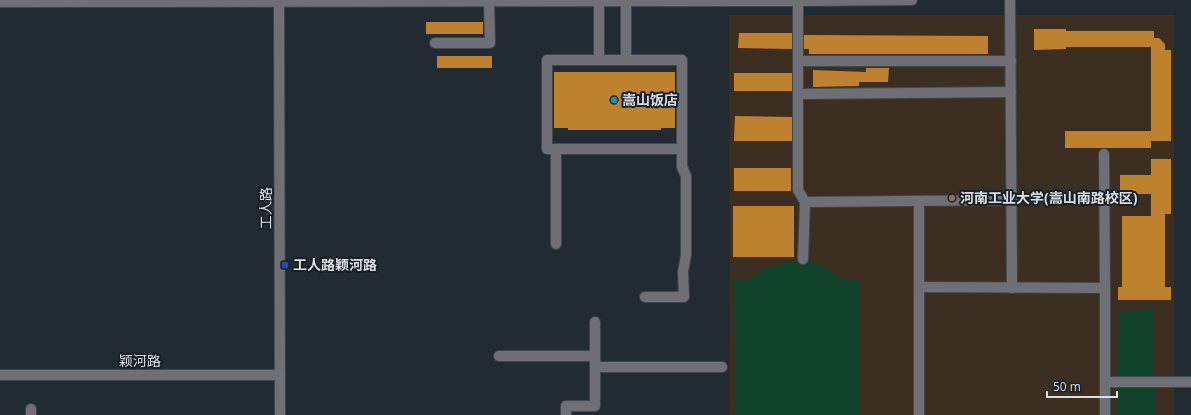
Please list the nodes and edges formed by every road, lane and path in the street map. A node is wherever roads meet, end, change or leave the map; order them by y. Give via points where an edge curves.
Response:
1 (912, 0) edge
2 (1010, 0) edge
3 (166, 1) edge
4 (279, 1) edge
5 (419, 1) edge
6 (530, 1) edge
7 (693, 1) edge
8 (737, 1) edge
9 (0, 2) edge
10 (490, 2) junction
11 (599, 2) junction
12 (626, 2) junction
13 (798, 2) junction
14 (435, 43) dead end
15 (599, 60) junction
16 (626, 60) junction
17 (798, 61) junction
18 (1011, 61) junction
19 (1011, 92) junction
20 (798, 94) junction
21 (556, 149) junction
22 (682, 149) junction
23 (1104, 154) dead end
24 (1012, 200) junction
25 (919, 201) junction
26 (805, 202) junction
27 (556, 244) dead end
28 (803, 259) dead end
29 (919, 287) junction
30 (1012, 288) junction
31 (1105, 288) junction
32 (645, 297) dead end
33 (595, 322) dead end
34 (499, 356) dead end
35 (595, 356) junction
36 (595, 367) junction
37 (722, 367) dead end
38 (0, 375) edge
39 (280, 375) junction
40 (1105, 382) junction
41 (1191, 382) edge
42 (280, 415) edge
43 (566, 415) edge
44 (919, 415) edge
45 (1105, 415) edge

1 - 13 street
2 - 18 street
3 - 4 street
3 - 9 street
4 - 5 street
4 - 39 street, 工人路
5 - 10 street
6 - 10 street
6 - 11 street
7 - 8 street
7 - 12 street
8 - 13 street
10 - 14 street via 490,43
11 - 12 street
11 - 15 street
12 - 16 street
13 - 17 street
15 - 16 street
15 - 21 street via 547,60 547,149
16 - 22 street via 682,60
17 - 18 street
17 - 20 street
18 - 19 street
19 - 20 street
19 - 24 street
20 - 26 street via 798,190
21 - 22 street
21 - 27 street
22 - 32 street via 682,167 686,176 684,297
23 - 31 street
24 - 25 street
24 - 30 street
25 - 26 street
25 - 29 street
26 - 28 street
29 - 30 street
29 - 44 street
30 - 31 street
31 - 40 street
33 - 35 street
34 - 35 street
35 - 36 street
36 - 37 street
36 - 43 street via 595,406 566,406
38 - 39 street, 颖河路
39 - 42 street, 工人路
40 - 41 street
40 - 45 street

